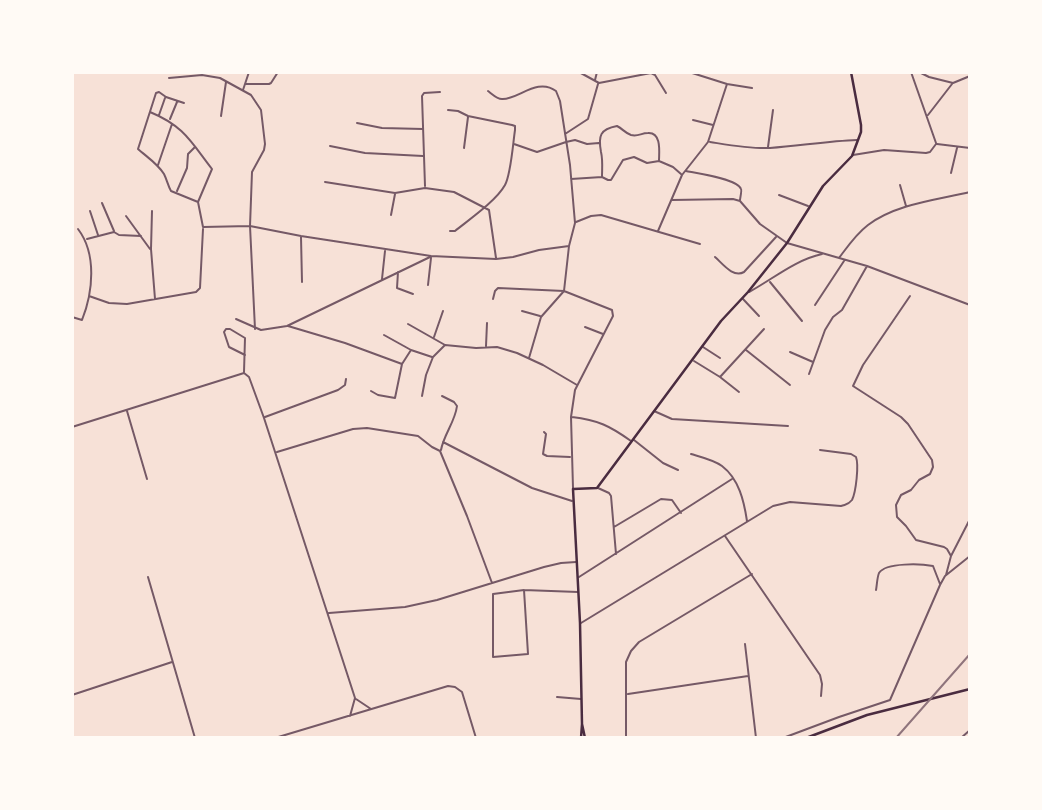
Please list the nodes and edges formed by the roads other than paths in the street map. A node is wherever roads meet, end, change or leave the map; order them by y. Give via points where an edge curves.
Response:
1 (221, 72) edge
2 (249, 72) edge
3 (278, 72) edge
4 (579, 72) edge
5 (597, 72) edge
6 (689, 72) edge
7 (851, 72) edge
8 (911, 72) edge
9 (919, 72) edge
10 (970, 76) edge
11 (169, 78) dead end
12 (220, 78) junction
13 (595, 80) junction
14 (226, 81) junction
15 (246, 83) junction
16 (599, 83) junction
17 (953, 83) junction
18 (727, 84) junction
19 (752, 88) dead end
20 (242, 91) junction
21 (488, 91) dead end
22 (440, 92) dead end
23 (666, 93) dead end
24 (166, 97) junction
25 (178, 101) junction
26 (184, 103) dead end
27 (448, 110) dead end
28 (773, 110) dead end
29 (150, 112) junction
30 (158, 116) junction
31 (221, 116) dead end
32 (468, 116) junction
33 (928, 116) junction
34 (693, 120) dead end
35 (171, 122) junction
36 (357, 123) dead end
37 (714, 126) junction
38 (424, 129) junction
39 (564, 134) junction
40 (858, 140) junction
41 (566, 142) junction
42 (709, 142) junction
43 (513, 143) junction
44 (599, 143) junction
45 (936, 144) junction
46 (330, 146) dead end
47 (195, 147) junction
48 (957, 147) junction
49 (464, 148) dead end
50 (768, 148) junction
51 (970, 148) edge
52 (424, 156) junction
53 (852, 156) junction
54 (659, 161) junction
55 (157, 166) junction
56 (685, 171) junction
57 (951, 173) dead end
58 (681, 175) junction
59 (602, 177) junction
60 (571, 179) junction
61 (325, 182) dead end
62 (901, 185) dead end
63 (425, 188) junction
64 (176, 192) junction
65 (970, 192) edge
66 (396, 193) junction
67 (779, 195) dead end
68 (672, 200) junction
69 (740, 201) junction
70 (198, 202) junction
71 (102, 203) dead end
72 (485, 206) junction
73 (809, 207) junction
74 (906, 207) junction
75 (90, 211) dead end
76 (152, 211) dead end
77 (391, 215) dead end
78 (126, 216) dead end
79 (575, 223) junction
80 (250, 226) junction
81 (203, 227) junction
82 (78, 229) dead end
83 (450, 231) dead end
84 (658, 231) junction
85 (114, 232) junction
86 (98, 236) junction
87 (141, 236) junction
88 (301, 236) junction
89 (777, 236) junction
90 (86, 239) junction
91 (787, 243) junction
92 (700, 244) dead end
93 (569, 246) junction
94 (385, 249) junction
95 (151, 250) junction
96 (823, 254) junction
97 (432, 256) junction
98 (715, 257) dead end
99 (838, 259) junction
100 (496, 260) junction
101 (845, 260) junction
102 (867, 265) junction
103 (398, 271) junction
104 (382, 279) junction
105 (769, 281) junction
106 (302, 282) dead end
107 (428, 285) dead end
108 (564, 292) junction
109 (748, 292) junction
110 (412, 294) dead end
111 (89, 296) junction
112 (910, 296) dead end
113 (493, 299) dead end
114 (742, 299) junction
115 (155, 300) junction
116 (815, 305) dead end
117 (970, 306) edge
118 (443, 311) dead end
119 (522, 312) dead end
120 (758, 316) dead end
121 (72, 317) edge
122 (541, 317) junction
123 (236, 319) dead end
124 (802, 321) dead end
125 (487, 323) dead end
126 (408, 324) dead end
127 (287, 326) junction
128 (585, 327) dead end
129 (255, 328) junction
130 (764, 329) dead end
131 (604, 334) junction
132 (384, 335) dead end
133 (434, 338) junction
134 (445, 345) junction
135 (702, 346) junction
136 (486, 347) junction
137 (746, 349) junction
138 (411, 350) junction
139 (790, 352) dead end
140 (245, 355) junction
141 (433, 357) junction
142 (529, 358) junction
143 (720, 358) dead end
144 (692, 360) junction
145 (814, 362) junction
146 (402, 364) junction
147 (244, 373) junction
148 (809, 374) dead end
149 (720, 377) junction
150 (346, 379) dead end
151 (577, 385) junction
152 (790, 385) dead end
153 (371, 391) dead end
154 (739, 392) dead end
155 (422, 396) dead end
156 (442, 396) dead end
157 (127, 410) junction
158 (653, 411) junction
159 (571, 417) junction
160 (264, 418) junction
161 (788, 426) dead end
162 (72, 427) edge
163 (544, 432) dead end
164 (633, 440) junction
165 (443, 442) junction
166 (820, 450) dead end
167 (440, 451) junction
168 (276, 453) junction
169 (691, 454) dead end
170 (572, 457) junction
171 (678, 470) dead end
172 (147, 479) dead end
173 (732, 479) junction
174 (597, 488) junction
175 (573, 489) junction
176 (573, 501) junction
177 (681, 513) junction
178 (970, 520) edge
179 (747, 522) junction
180 (614, 527) junction
181 (724, 535) junction
182 (616, 554) junction
183 (951, 556) junction
184 (970, 556) edge
185 (577, 562) junction
186 (751, 574) junction
187 (945, 576) junction
188 (148, 577) dead end
189 (578, 578) junction
190 (492, 583) junction
191 (940, 585) junction
192 (524, 590) junction
193 (876, 590) dead end
194 (579, 592) junction
195 (328, 613) junction
196 (580, 623) junction
197 (744, 644) dead end
198 (173, 662) junction
199 (748, 676) junction
200 (970, 690) edge
201 (72, 695) edge
202 (626, 695) junction
203 (821, 696) dead end
204 (557, 697) dead end
205 (355, 698) junction
206 (582, 699) junction
207 (372, 710) junction
208 (351, 716) junction
209 (970, 730) edge
210 (796, 734) junction
211 (195, 738) edge
212 (275, 738) edge
213 (476, 738) edge
214 (583, 738) edge
215 (626, 738) edge
216 (756, 738) edge
217 (783, 738) edge
218 (798, 738) edge
219 (806, 738) edge
220 (961, 738) edge

1 - 12 street
2 - 15 street
3 - 15 street via 269,84
4 - 13 street
5 - 13 street
6 - 18 street
7 - 40 main road via 861,125
8 - 33 street
9 - 17 street
10 - 17 street
11 - 12 street
12 - 14 street
13 - 16 street
14 - 20 street
14 - 31 street
15 - 20 street
16 - 23 street via 651,73
16 - 39 street via 588,119
17 - 33 street
18 - 19 street
18 - 37 street
20 - 80 street via 251,95 261,110 265,137 264,150 252,172
21 - 39 street via 505,99 533,88 552,88 560,101
22 - 38 street via 422,94
24 - 25 street
24 - 29 street via 156,93
24 - 30 street
25 - 26 street
25 - 35 street
27 - 32 street
28 - 50 street
29 - 30 street
29 - 55 street via 138,149
30 - 35 street
32 - 43 street via 515,126
32 - 49 street
33 - 45 street
34 - 37 street
35 - 47 street
35 - 55 street
36 - 38 street
37 - 42 street
38 - 52 street
39 - 41 street
40 - 50 street
40 - 53 main road
41 - 43 street via 537,152
41 - 44 street
41 - 60 street
42 - 50 street
42 - 56 street
43 - 72 street via 505,185
44 - 54 street via 604,130 617,126 628,134 653,134 660,148
44 - 59 street
45 - 48 street
45 - 53 street via 926,153 884,150
46 - 52 street
47 - 64 street via 188,154
47 - 70 street via 212,169
48 - 51 street
48 - 57 street
52 - 63 street
53 - 73 main road
54 - 58 street
54 - 59 street via 629,158 611,180
55 - 64 street
56 - 58 street
56 - 69 street via 739,185
58 - 68 street
59 - 60 street
60 - 79 street
61 - 66 street
62 - 74 street
63 - 66 street
63 - 72 street via 454,192
64 - 70 street
65 - 74 street
66 - 77 street
67 - 73 street
68 - 69 street
68 - 84 street
69 - 89 street
70 - 81 street
71 - 85 street
72 - 83 street
72 - 100 street via 490,212
73 - 91 main road
74 - 99 street via 865,227
75 - 86 street
76 - 95 street
78 - 87 street
79 - 84 street via 601,215
79 - 93 street
80 - 81 street
80 - 88 street
80 - 129 street
81 - 115 street via 199,290
82 - 90 street
84 - 92 street
85 - 86 street
85 - 87 street
86 - 90 street
87 - 95 street
88 - 94 street
88 - 106 street
89 - 91 street
89 - 98 street via 739,275
90 - 111 street via 91,260
91 - 96 street
91 - 109 main road
93 - 100 street
93 - 108 street
94 - 97 street
94 - 104 street
95 - 115 street
96 - 99 street
96 - 105 street via 798,262
97 - 100 street
97 - 103 street
97 - 107 street
99 - 101 street
101 - 102 street
101 - 116 street
102 - 117 street
102 - 145 street via 825,330
103 - 104 street
103 - 110 street via 397,288
104 - 127 street
105 - 109 street
105 - 124 street
108 - 113 street via 498,288
108 - 122 street
108 - 131 street via 612,310 614,316
109 - 114 main road
111 - 115 street via 109,303
111 - 121 street via 82,320
112 - 183 street via 853,386 901,417 929,456 930,474 901,495 895,511 916,540 944,547
114 - 120 street
114 - 135 main road
118 - 133 street
119 - 122 street
122 - 142 street
123 - 129 street
125 - 136 street
126 - 133 street
127 - 129 street
127 - 146 street
128 - 131 street
130 - 137 street
131 - 151 street
132 - 138 street
133 - 134 street
134 - 136 street
134 - 141 street
135 - 143 street
135 - 144 main road
136 - 142 street via 497,346
137 - 149 street
137 - 152 street
138 - 141 street
138 - 146 street
139 - 145 street
140 - 140 street via 245,338 226,328 229,347
140 - 147 street
141 - 155 street
142 - 151 street
144 - 149 street
144 - 158 main road
145 - 148 street
146 - 153 street via 395,398
147 - 157 street
147 - 160 street
149 - 154 street
150 - 160 street via 338,390
151 - 159 street
156 - 165 street via 457,406
157 - 162 street
157 - 172 street
158 - 161 street via 672,419
158 - 164 main road
159 - 164 street via 609,426
159 - 170 street
160 - 168 street
163 - 170 street via 543,454
164 - 171 street
164 - 174 main road
165 - 167 street
165 - 176 street via 532,488
166 - 179 street via 856,457 853,498 848,504 790,502 773,506
167 - 168 street via 418,436 367,428
167 - 190 street
168 - 195 street
169 - 173 street via 720,464
170 - 175 street
173 - 177 street
173 - 179 street via 741,491
174 - 175 main road
174 - 180 street via 611,496
175 - 176 main road
176 - 185 main road
177 - 180 street via 672,500 662,499
177 - 182 street
178 - 183 street
179 - 181 street
180 - 182 street
181 - 186 street
181 - 196 street
182 - 189 street
183 - 187 street
184 - 187 street
185 - 189 main road
185 - 190 street
186 - 202 street via 639,642 626,662
186 - 203 street via 820,675
187 - 191 street
188 - 198 street
189 - 194 main road
190 - 195 street via 405,607
191 - 193 street via 933,566 895,565 882,570
191 - 210 street via 890,700
192 - 192 street via 493,594 493,657 528,654
192 - 194 street
194 - 196 main road
195 - 205 street
196 - 206 main road
197 - 199 street
198 - 201 street
198 - 211 street
199 - 202 street
199 - 216 street
200 - 219 main road via 887,709
202 - 215 street
204 - 206 street
205 - 207 street
205 - 208 street
206 - 214 main road
207 - 208 street
207 - 213 street via 455,687 462,692
208 - 212 street
209 - 220 street
210 - 217 street
210 - 218 street

